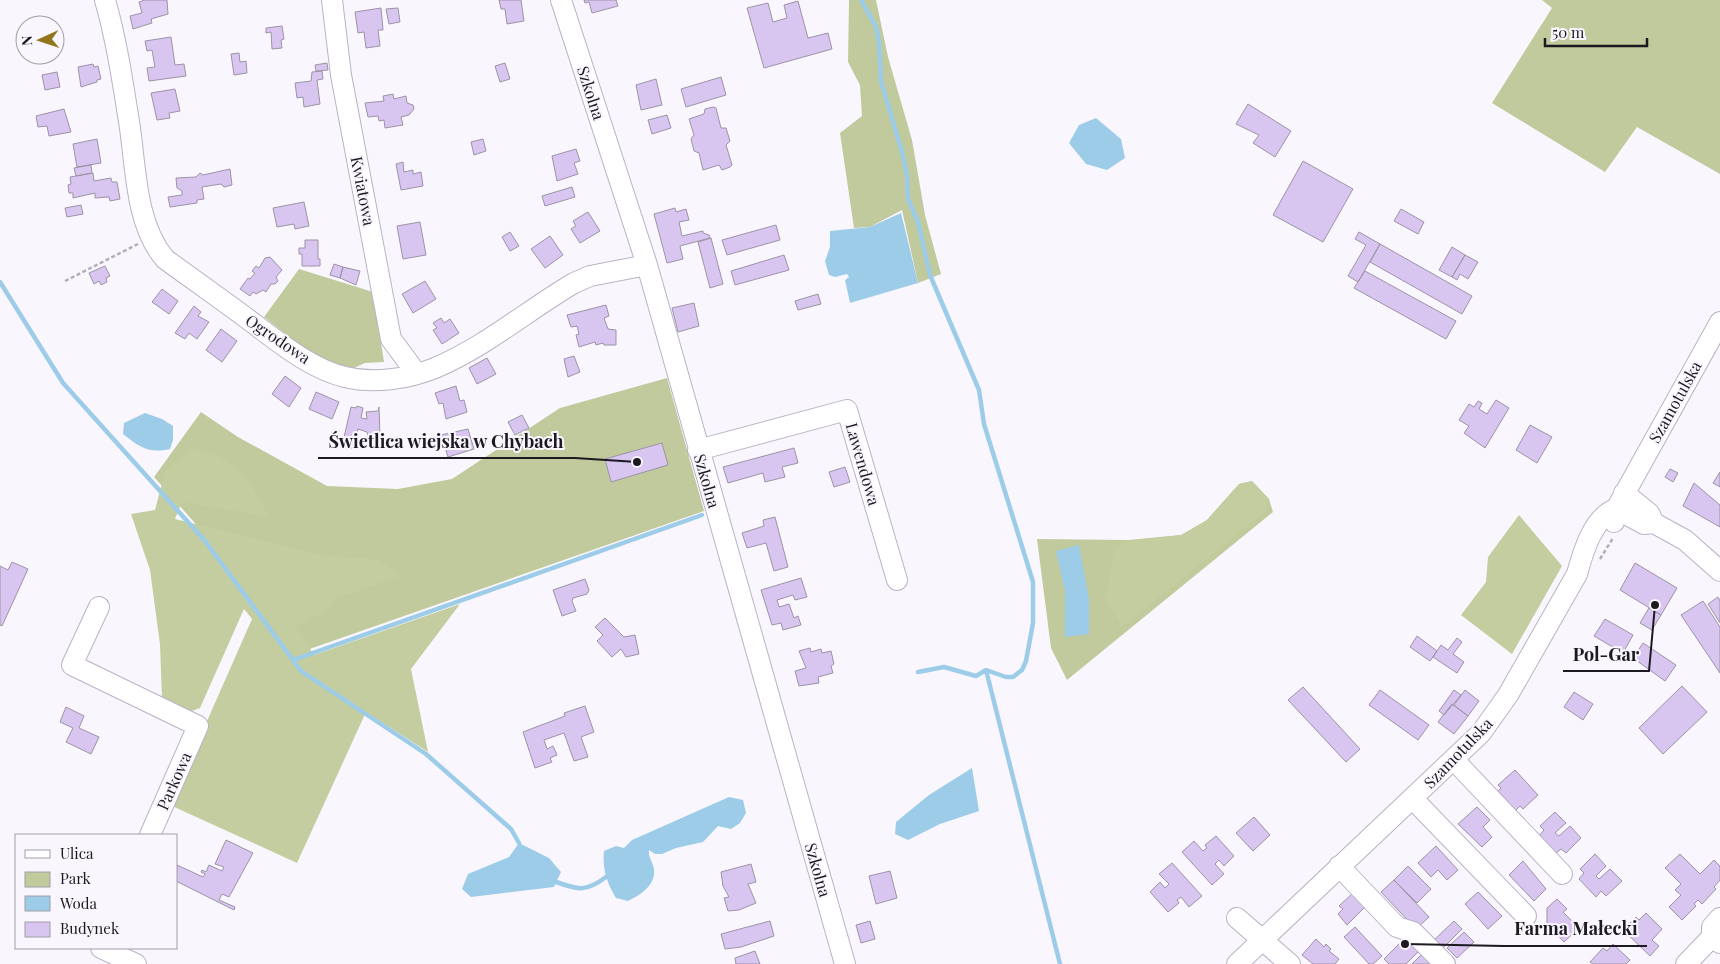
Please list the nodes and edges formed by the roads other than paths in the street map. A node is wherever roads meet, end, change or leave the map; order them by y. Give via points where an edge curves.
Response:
1 (105, 0) edge
2 (332, 0) edge
3 (561, 0) edge
4 (647, 265) junction
5 (1720, 322) edge
6 (417, 374) junction
7 (698, 450) junction
8 (1620, 501) junction
9 (1720, 570) edge
10 (897, 580) dead end
11 (99, 607) dead end
12 (1454, 760) junction
13 (1412, 799) junction
14 (150, 834) edge
15 (1339, 866) junction
16 (1562, 874) dead end
17 (1526, 916) dead end
18 (1237, 918) dead end
19 (1720, 918) edge
20 (1258, 937) junction
21 (1716, 940) edge
22 (101, 949) edge
23 (103, 949) edge
24 (94, 964) edge
25 (136, 964) edge
26 (844, 964) edge
27 (1222, 964) edge
28 (1237, 964) edge
29 (1290, 964) edge
30 (1445, 964) edge
31 (1686, 964) edge

1 - 6 street, Ogrodowa via 116,40 142,207 151,239 164,259 320,367 345,377 368,380
2 - 6 street, Kwiatowa via 341,75 390,339
3 - 4 street, Szkolna
4 - 6 street, Ogrodowa via 574,282 455,358
4 - 7 street, Szkolna
5 - 8 street, Szamotulska
7 - 10 street, Lawendowa via 847,410
7 - 26 street, Szkolna
8 - 9 street via 1649,512 1654,523 1689,544
8 - 12 street, Szamotulska via 1614,524 1600,549 1577,574 1508,695 1481,733
11 - 14 street, Parkowa via 72,665 198,726
12 - 13 street, Szamotulska
12 - 16 street
13 - 15 street, Szamotulska
13 - 17 street
15 - 20 street, Szamotulska via 1307,900
15 - 30 street via 1397,927 1413,932
18 - 20 street
19 - 21 street via 1712,927
20 - 27 street, Szamotulska
20 - 28 street, Szamotulska
20 - 29 street
21 - 31 street
22 - 24 street
23 - 25 street

